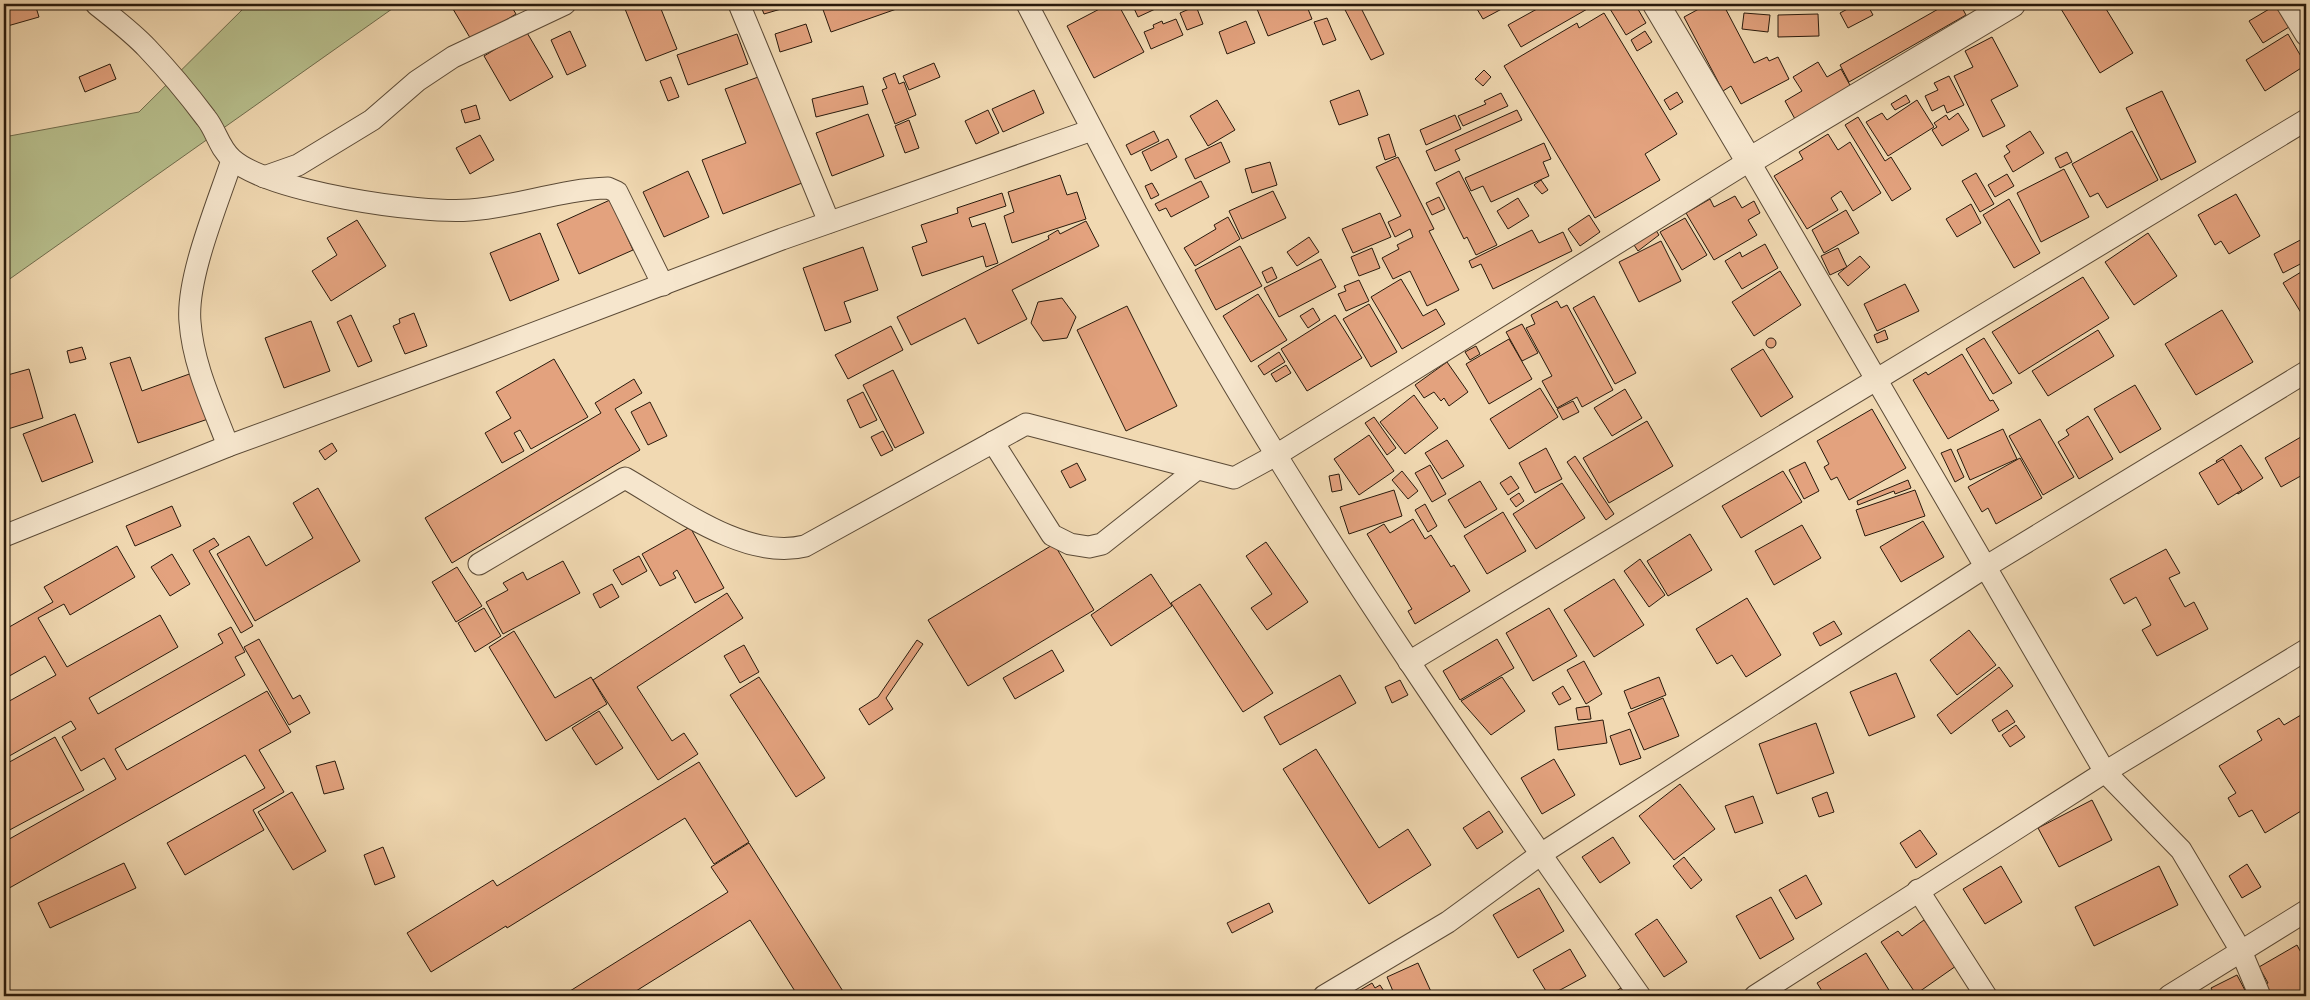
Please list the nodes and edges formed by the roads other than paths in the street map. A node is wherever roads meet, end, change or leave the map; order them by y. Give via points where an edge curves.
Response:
1 (96, 4) edge
2 (565, 4) edge
3 (739, 4) edge
4 (1027, 4) edge
5 (1656, 4) edge
6 (2012, 4) edge
7 (2287, 4) edge
8 (2306, 35) edge
9 (2306, 120) edge
10 (1092, 130) junction
11 (232, 160) junction
12 (1749, 161) junction
13 (264, 178) junction
14 (829, 222) junction
15 (663, 284) junction
16 (2306, 372) edge
17 (1878, 380) junction
18 (993, 442) junction
19 (228, 446) junction
20 (1278, 454) junction
21 (1197, 469) junction
22 (4, 536) edge
23 (479, 564) dead end
24 (1987, 566) junction
25 (2306, 650) edge
26 (1409, 662) junction
27 (2105, 772) junction
28 (1541, 854) junction
29 (1918, 890) junction
30 (2306, 911) edge
31 (2242, 951) junction
32 (1324, 996) edge
33 (1640, 996) edge
34 (1755, 996) edge
35 (1986, 996) edge
36 (2169, 996) edge
37 (2260, 996) edge

1 - 11 street via 147,48 208,120
2 - 13 street via 453,57 417,81 372,120 298,165
3 - 14 street
4 - 10 street
5 - 12 street
6 - 12 street
7 - 8 street
9 - 17 street
10 - 14 street
10 - 20 street via 1219,360
11 - 13 street
11 - 19 street via 194,282 190,321 196,361
12 - 17 street
12 - 20 street
13 - 15 street via 303,190 360,201 469,210 608,188 617,192
14 - 15 street
15 - 19 street
16 - 24 street
17 - 24 street
17 - 26 street
18 - 21 street via 1026,424
18 - 21 street via 1052,535 1070,544 1089,547 1102,544
18 - 23 street via 805,546 789,550 764,547 719,532 625,478
19 - 22 street
20 - 21 street via 1234,478
20 - 26 street
24 - 27 street
24 - 28 street
25 - 27 street
26 - 28 street
27 - 29 street
27 - 31 street via 2181,850
28 - 32 street via 1448,922
28 - 33 street
29 - 34 street
29 - 35 street
30 - 31 street
31 - 36 street
31 - 37 street

